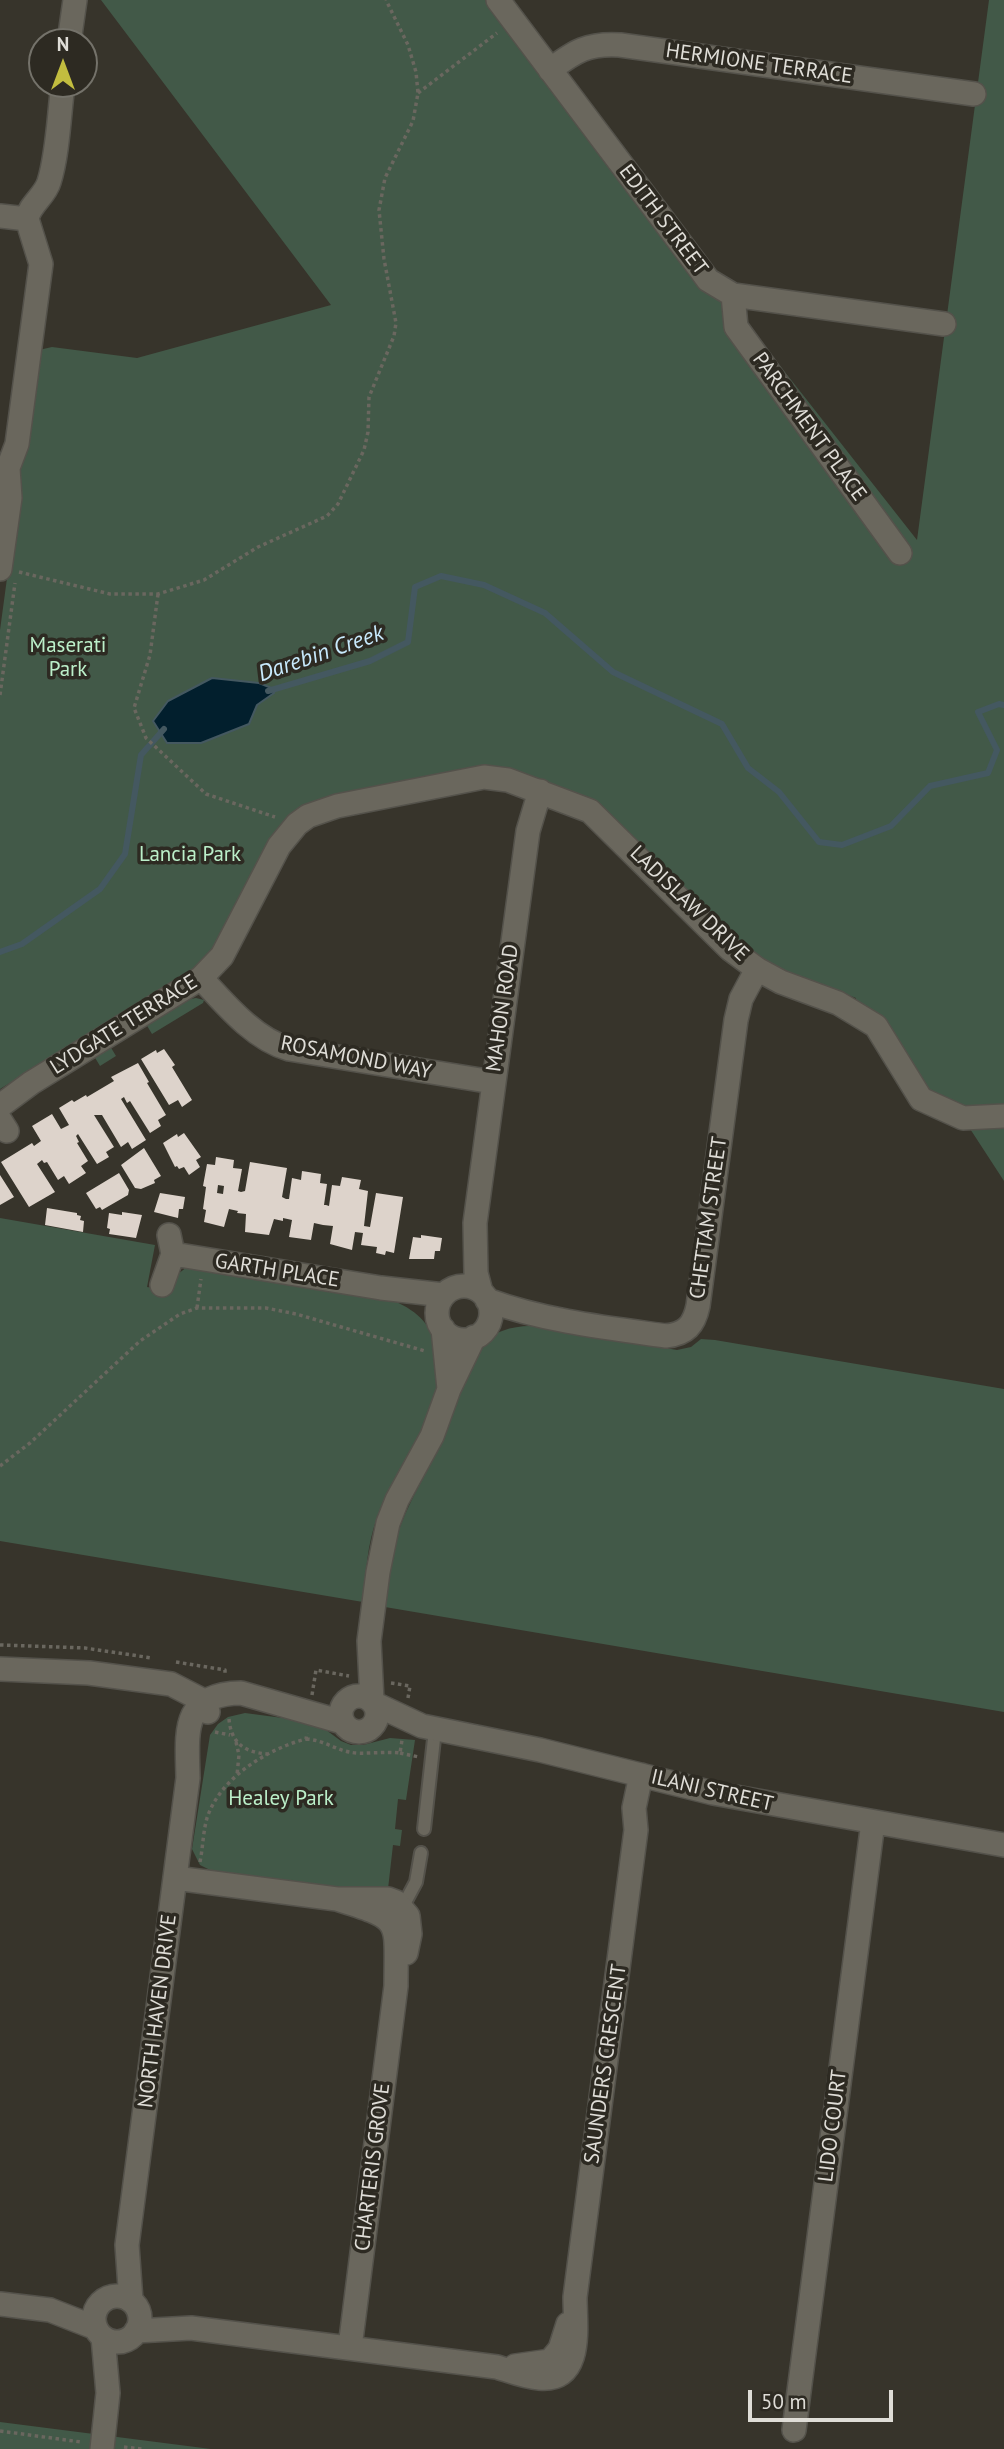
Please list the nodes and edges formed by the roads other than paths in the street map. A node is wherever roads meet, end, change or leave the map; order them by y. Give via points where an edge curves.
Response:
1 (75, 0) edge
2 (498, 0) edge
3 (71, 28) edge
4 (550, 70) junction
5 (974, 94) dead end
6 (61, 98) edge
7 (0, 216) edge
8 (27, 219) junction
9 (733, 295) junction
10 (944, 324) dead end
11 (4, 467) edge
12 (900, 553) dead end
13 (0, 569) edge
14 (540, 791) junction
15 (757, 968) junction
16 (201, 978) junction
17 (493, 1083) junction
18 (0, 1106) edge
19 (1004, 1116) edge
20 (475, 1228) junction
21 (162, 1285) dead end
22 (484, 1296) junction
23 (444, 1307) junction
24 (549, 1317) junction
25 (480, 1333) junction
26 (449, 1389) junction
27 (0, 1669) edge
28 (368, 1690) junction
29 (345, 1708) junction
30 (209, 1709) junction
31 (416, 1725) junction
32 (369, 1729) junction
33 (648, 1777) junction
34 (873, 1822) junction
35 (424, 1829) dead end
36 (1004, 1845) edge
37 (421, 1853) dead end
38 (175, 1878) junction
39 (337, 1899) junction
40 (402, 1908) junction
41 (396, 1986) junction
42 (0, 2304) edge
43 (50, 2310) junction
44 (124, 2314) junction
45 (100, 2332) junction
46 (350, 2347) junction
47 (108, 2393) junction
48 (794, 2430) dead end
49 (101, 2447) edge

1 - 3 street
2 - 4 street, EDITH STREET
4 - 5 street, HERMIONE TERRACE via 583,48 620,45
4 - 9 street, EDITH STREET via 708,280
6 - 8 street via 50,178
7 - 8 street
8 - 11 street via 41,264 17,444
9 - 10 street, EDITH STREET
9 - 12 street, PARCHMENT PLACE via 736,327
11 - 13 street via 10,498
14 - 15 street, LADISLAW DRIVE via 601,820 730,949
14 - 16 street, LYDGATE TERRACE via 497,778 472,779 308,816 279,846 222,956
14 - 17 street, MAHON ROAD via 528,831
15 - 19 street, LADISLAW DRIVE via 838,1003 876,1026 921,1099 963,1118
15 - 24 street, CHETTAM STREET via 738,1009 692,1325 666,1336
16 - 17 street, ROSAMOND WAY via 244,1021 279,1046
16 - 18 street, LYDGATE TERRACE
17 - 20 street, MAHON ROAD
20 - 22 street, MAHON ROAD via 476,1273
20 - 23 street, MAHON ROAD
21 - 23 street, GARTH PLACE via 171,1244 203,1259 381,1288
22 - 23 street via 468,1286
22 - 24 street, CHETTAM STREET via 508,1308
22 - 25 street via 491,1314
23 - 25 street via 457,1338
23 - 26 street, MAHON ROAD
24 - 25 street, CHETTAM STREET via 510,1322
25 - 26 street, MAHON ROAD
26 - 28 street, MAHON ROAD via 432,1436 388,1523 369,1641
27 - 30 street via 76,1671 145,1681
28 - 29 street, ILANI STREET
28 - 31 street, ILANI STREET
28 - 32 street, MAHON ROAD via 377,1715
29 - 30 street via 270,1701
29 - 32 street, ILANI STREET via 351,1731
30 - 38 street, NORTH HAVEN DRIVE via 188,1778
31 - 32 street, ILANI STREET
31 - 33 street, ILANI STREET
31 - 35 lane
33 - 34 street, ILANI STREET
33 - 46 street, SAUNDERS CRESCENT via 636,1830 575,2297 571,2364 555,2377 536,2378 497,2367
34 - 36 street, ILANI STREET
34 - 48 street, LIDO COURT
37 - 40 lane via 416,1882
38 - 39 street, CHARTERIS GROVE
38 - 44 street, NORTH HAVEN DRIVE via 127,2245
39 - 40 street, CHARTERIS GROVE via 388,1899
39 - 41 street, CHARTERIS GROVE via 378,1912 392,1923
40 - 41 street, CHARTERIS GROVE via 410,1934
41 - 46 street, CHARTERIS GROVE
42 - 43 street
43 - 44 street
43 - 45 street
44 - 45 street, NORTH HAVEN DRIVE via 95,2315
44 - 45 street via 117,2342
44 - 46 street, SAUNDERS CRESCENT via 191,2328
44 - 47 street, NORTH HAVEN DRIVE
45 - 47 street, NORTH HAVEN DRIVE
47 - 49 street, NORTH HAVEN DRIVE

